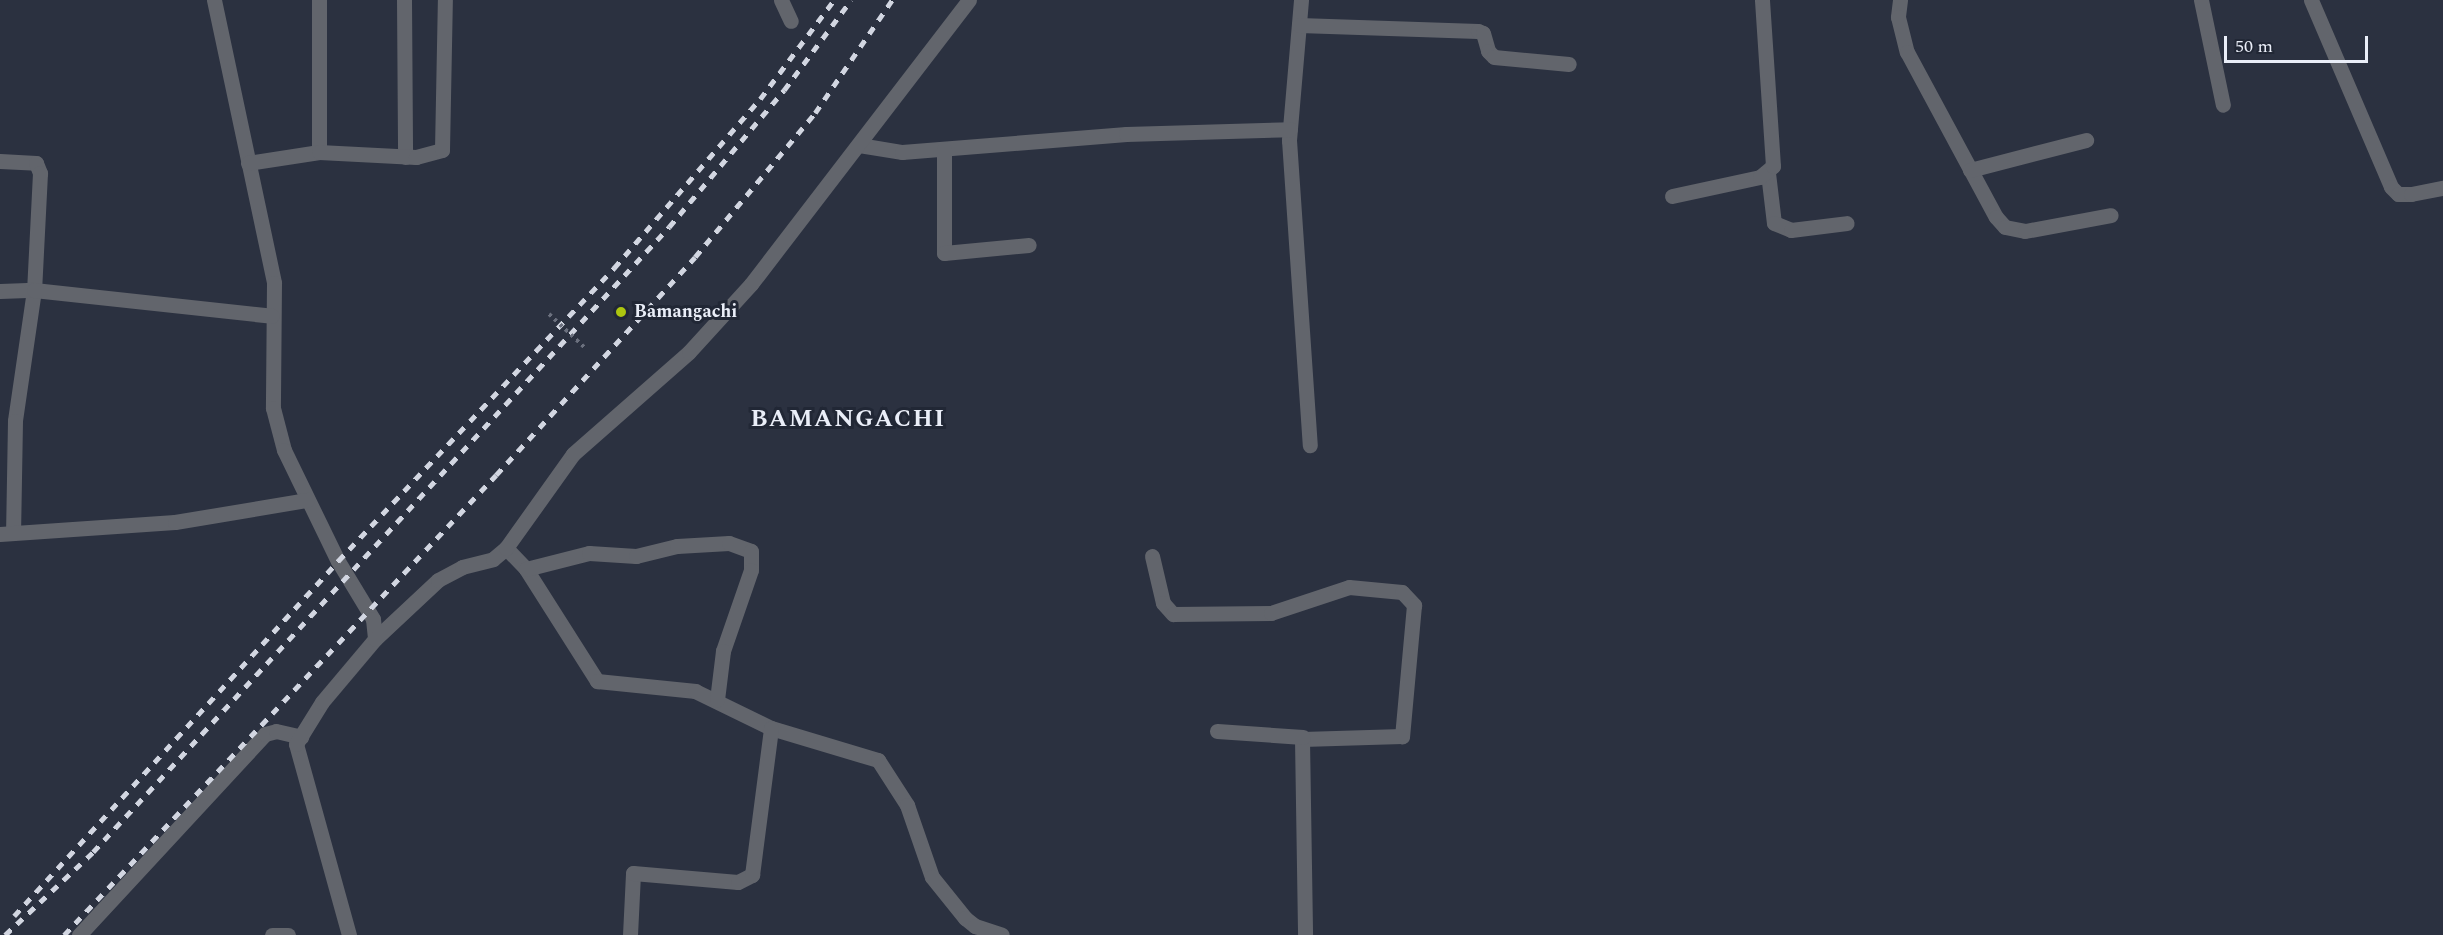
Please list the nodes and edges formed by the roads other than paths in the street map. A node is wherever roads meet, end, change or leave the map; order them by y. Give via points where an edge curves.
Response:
1 (214, 0) edge
2 (319, 0) edge
3 (404, 0) edge
4 (445, 0) edge
5 (781, 0) edge
6 (969, 0) edge
7 (1301, 0) edge
8 (1762, 0) edge
9 (1900, 0) edge
10 (2201, 0) edge
11 (2311, 0) edge
12 (791, 21) dead end
13 (1299, 25) junction
14 (1569, 64) dead end
15 (2223, 105) dead end
16 (1290, 129) junction
17 (2086, 140) dead end
18 (859, 145) junction
19 (944, 149) junction
20 (320, 152) junction
21 (405, 157) junction
22 (0, 161) edge
23 (248, 163) junction
24 (1970, 170) junction
25 (1768, 173) junction
26 (2443, 188) edge
27 (1672, 196) dead end
28 (2111, 215) dead end
29 (1847, 223) dead end
30 (1029, 245) dead end
31 (34, 290) junction
32 (0, 291) edge
33 (272, 316) junction
34 (8, 422) edge
35 (1310, 445) dead end
36 (307, 500) junction
37 (6, 534) edge
38 (506, 548) junction
39 (1152, 556) dead end
40 (526, 569) junction
41 (375, 639) junction
42 (717, 700) junction
43 (771, 728) junction
44 (1217, 731) dead end
45 (301, 737) junction
46 (1303, 737) junction
47 (79, 935) edge
48 (272, 935) edge
49 (288, 935) edge
50 (349, 935) edge
51 (630, 935) edge
52 (1002, 935) edge
53 (1305, 935) edge

1 - 23 street
2 - 20 street
3 - 21 street
4 - 21 street via 445,142 437,155
5 - 12 street
6 - 18 street
7 - 13 street
8 - 25 street via 1773,166
9 - 24 street via 1898,17 1906,52
10 - 15 street
11 - 26 street via 2391,187 2398,194
13 - 14 street via 1478,31 1483,33 1494,57
13 - 16 street
16 - 19 street via 1126,134
16 - 35 street
17 - 24 street
18 - 19 street via 902,152
18 - 38 street via 751,284 689,352 573,454
19 - 30 street via 944,253
20 - 21 street
20 - 23 street
22 - 31 street via 36,163 40,173
23 - 33 street via 274,283
24 - 28 street via 1996,217 2015,231
25 - 27 street
25 - 29 street via 1774,223 1791,230
31 - 32 street
31 - 33 street
31 - 34 street
33 - 36 street via 273,408 284,450
34 - 37 street
36 - 37 street via 175,522
36 - 41 street via 373,619
38 - 40 street
38 - 41 street via 493,559 462,567 438,580
39 - 46 street via 1163,603 1173,614 1181,616 1271,613 1349,587 1402,592 1410,597 1414,604 1413,652 1402,736
40 - 42 street via 592,678 695,691
40 - 42 street via 589,553 636,556 677,546 729,543 751,551 751,570 723,651
41 - 45 street via 322,702
42 - 43 street
43 - 51 street via 752,875 738,882 633,873
43 - 52 street via 878,760 907,805 932,877 965,918 975,926
44 - 46 street
45 - 47 street via 276,731 265,734
45 - 50 street via 296,744
46 - 53 street
48 - 49 street

